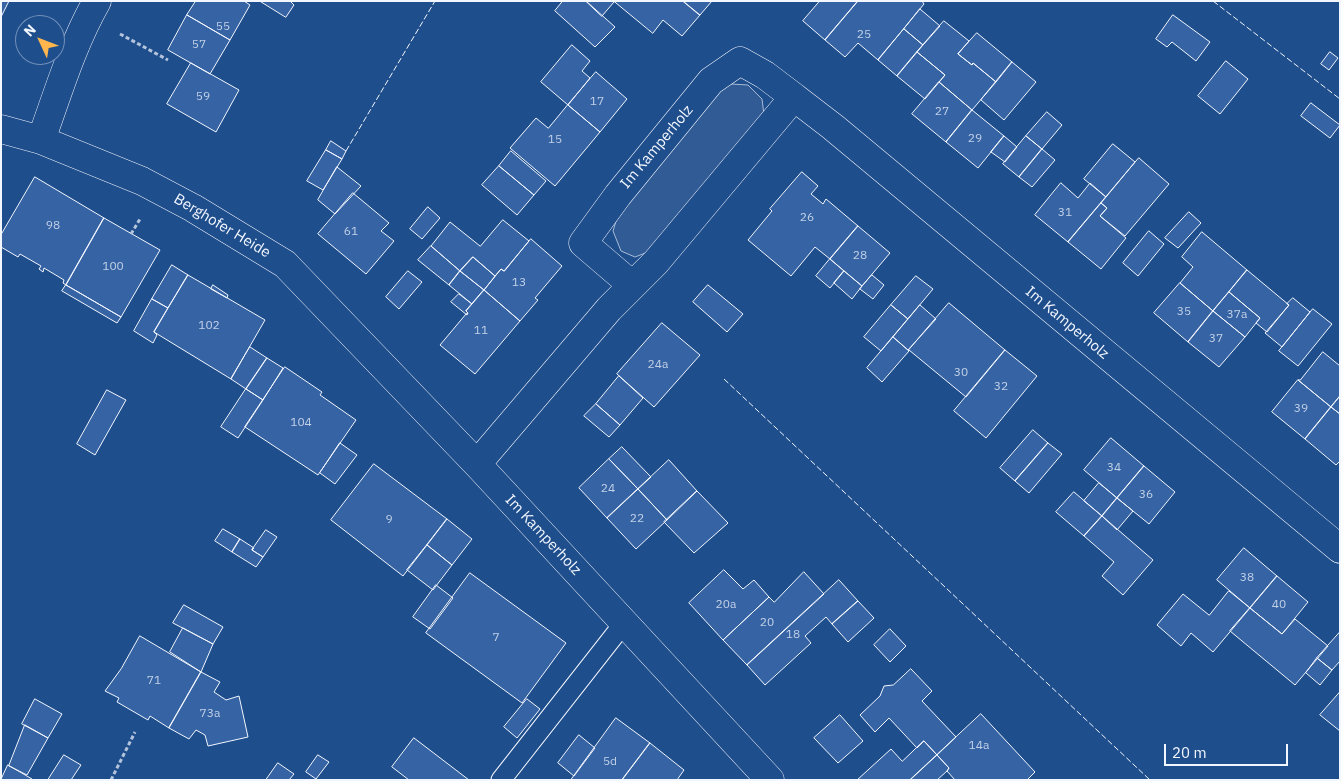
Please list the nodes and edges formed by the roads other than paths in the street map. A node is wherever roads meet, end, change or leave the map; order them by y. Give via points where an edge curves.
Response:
1 (97, 1) edge
2 (794, 98) junction
3 (1, 129) edge
4 (41, 140) junction
5 (632, 285) junction
6 (477, 464) junction
7 (1340, 549) edge
8 (624, 623) junction
9 (501, 780) edge
10 (770, 780) edge

1 - 4 street via 71,55
2 - 5 street via 656,262
2 - 5 street, Im Kamperholz via 765,75 740,61 711,81 583,243
2 - 7 street, Im Kamperholz
3 - 4 street, Berghofer Heide
4 - 6 street, Berghofer Heide via 142,181 285,264
5 - 6 street
6 - 8 street, Im Kamperholz
8 - 9 lane
8 - 10 street, Im Kamperholz

